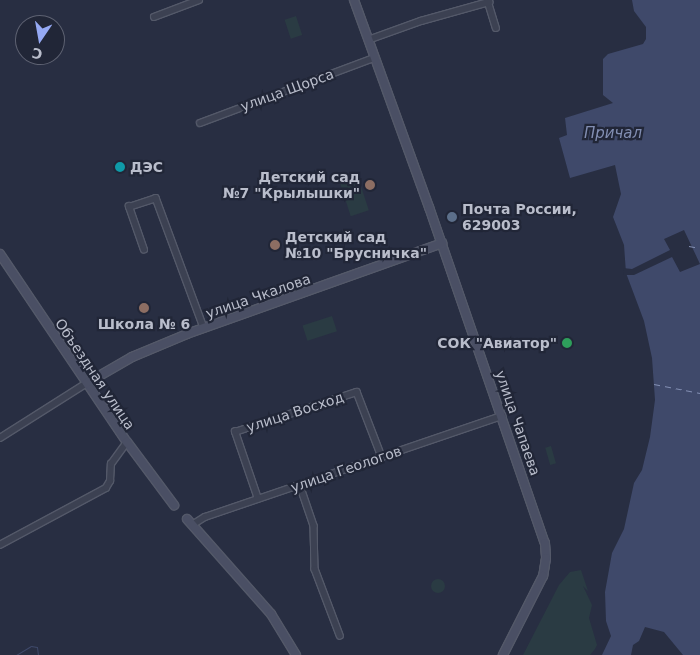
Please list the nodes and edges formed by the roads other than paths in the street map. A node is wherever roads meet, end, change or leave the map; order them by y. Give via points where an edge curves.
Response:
1 (199, 0) edge
2 (354, 0) edge
3 (488, 1) edge
4 (154, 17) dead end
5 (496, 28) dead end
6 (368, 40) junction
7 (374, 58) junction
8 (200, 123) dead end
9 (442, 243) junction
10 (144, 250) dead end
11 (0, 254) edge
12 (204, 328) junction
13 (87, 383) junction
14 (502, 416) junction
15 (0, 438) edge
16 (126, 442) junction
17 (382, 457) junction
18 (300, 485) junction
19 (258, 500) junction
20 (174, 505) dead end
21 (187, 519) dead end
22 (192, 526) junction
23 (0, 545) edge
24 (340, 635) dead end
25 (296, 655) edge
26 (503, 655) edge

1 - 4 street
2 - 6 main road, улица Чапаева
3 - 5 street
3 - 6 street via 421,20
6 - 7 main road, улица Чапаева
7 - 8 street, улица Щорса
7 - 9 main road, улица Чапаева
9 - 12 main road, улица Чкалова
9 - 14 main road, улица Чапаева
10 - 12 street via 129,207 156,198
11 - 13 main road, Объездная улица
12 - 13 main road, улица Чкалова via 141,352
13 - 15 street
13 - 16 main road, Объездная улица
14 - 17 street, улица Геологов
14 - 26 main road, улица Чапаева via 540,528 546,558 540,582
16 - 20 main road, Объездная улица
16 - 23 street via 111,464 106,488
17 - 18 street, улица Геологов
17 - 19 street, улица Восход via 357,392 235,432
18 - 19 street, улица Геологов
18 - 24 street via 314,526 315,569
19 - 22 street, улица Геологов via 205,517
21 - 22 main road
22 - 25 main road via 271,614

